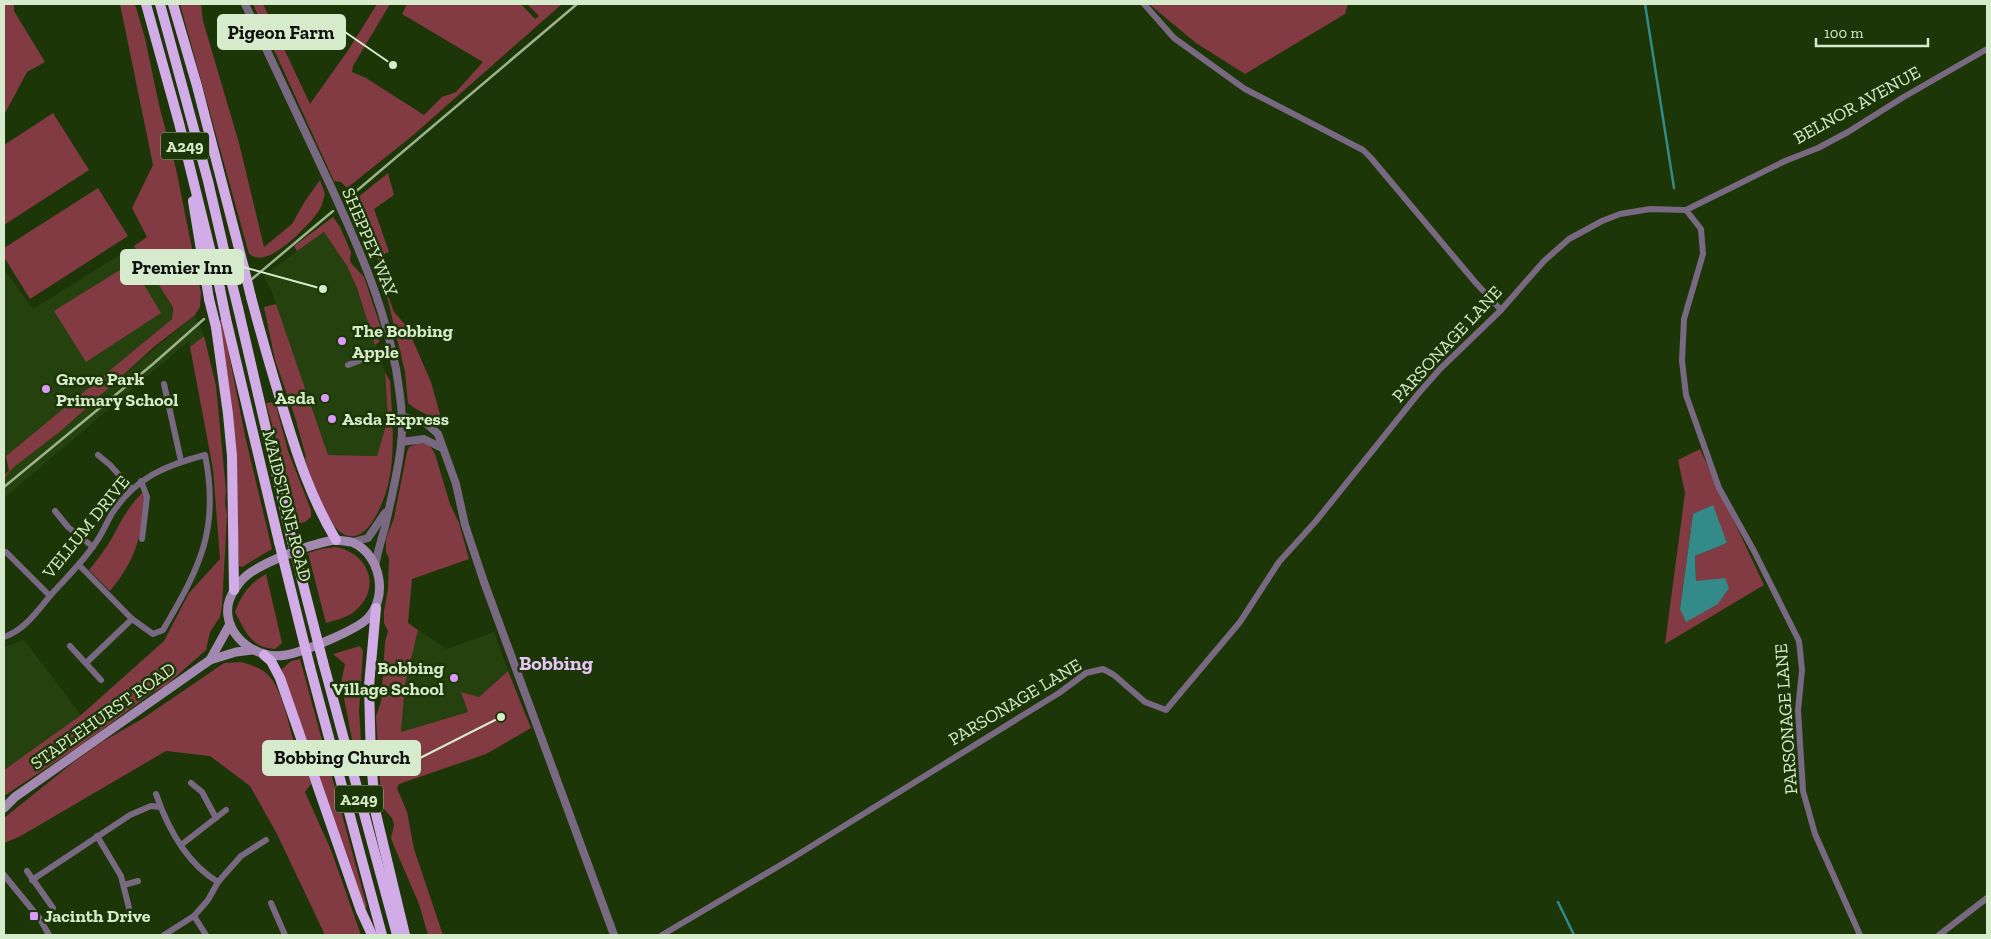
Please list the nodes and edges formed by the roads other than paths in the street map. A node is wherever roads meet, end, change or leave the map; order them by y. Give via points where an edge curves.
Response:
1 (146, 4) edge
2 (160, 4) edge
3 (173, 4) edge
4 (245, 4) edge
5 (1144, 4) edge
6 (1987, 49) edge
7 (194, 181) junction
8 (1686, 210) junction
9 (1501, 310) junction
10 (393, 352) junction
11 (348, 366) dead end
12 (164, 384) dead end
13 (401, 416) junction
14 (401, 442) junction
15 (442, 448) junction
16 (98, 455) dead end
17 (182, 461) junction
18 (142, 481) junction
19 (132, 489) junction
20 (389, 507) junction
21 (55, 511) dead end
22 (142, 540) dead end
23 (336, 540) junction
24 (353, 542) junction
25 (93, 547) junction
26 (6, 552) dead end
27 (79, 565) junction
28 (375, 567) junction
29 (234, 590) junction
30 (50, 596) junction
31 (376, 608) junction
32 (132, 619) junction
33 (230, 624) junction
34 (4, 636) edge
35 (70, 646) dead end
36 (252, 650) junction
37 (264, 655) junction
38 (210, 660) junction
39 (86, 663) junction
40 (101, 680) dead end
41 (191, 783) dead end
42 (156, 794) dead end
43 (15, 797) junction
44 (4, 802) edge
45 (160, 807) junction
46 (4, 808) edge
47 (226, 810) dead end
48 (216, 818) junction
49 (97, 836) junction
50 (266, 840) dead end
51 (181, 845) junction
52 (26, 871) dead end
53 (4, 875) edge
54 (32, 880) junction
55 (138, 880) dead end
56 (218, 882) junction
57 (124, 885) junction
58 (1987, 898) edge
59 (271, 903) dead end
60 (53, 908) dead end
61 (130, 912) dead end
62 (194, 916) junction
63 (49, 935) edge
64 (164, 935) edge
65 (206, 935) edge
66 (285, 935) edge
67 (372, 935) edge
68 (382, 935) edge
69 (397, 935) edge
70 (405, 935) edge
71 (614, 935) edge
72 (662, 935) edge
73 (1860, 935) edge
74 (1938, 935) edge

1 - 7 highway, MAIDSTONE ROAD / A249
2 - 69 highway, MAIDSTONE ROAD / A249, bridge via 206,172 291,537
3 - 23 highway, bridge via 267,358 304,478
4 - 10 street, SHEPPEY WAY, bridge via 371,275
5 - 9 street via 1174,38 1245,89 1367,154
6 - 8 street, BELNOR AVENUE via 1848,132
7 - 29 highway, bridge via 193,204 228,414 232,456
7 - 68 highway, MAIDSTONE ROAD / A249, bridge via 310,667
8 - 9 street, PARSONAGE LANE via 1650,209 1602,220 1569,239 1550,255
8 - 73 street, PARSONAGE LANE via 1701,229 1703,254 1684,319 1682,361 1686,395 1720,488 1800,641 1802,670 1798,710 1803,791 1815,834
9 - 72 street, PARSONAGE LANE via 1418,394 1279,562 1240,622 1166,710 1145,702 1103,669 1086,673 1059,693 789,860
10 - 11 street via 371,356
10 - 13 street, SHEPPEY WAY
12 - 17 street
13 - 14 street, SHEPPEY WAY
13 - 15 street via 426,423 438,434
14 - 15 street via 424,439
14 - 20 street, SHEPPEY WAY
15 - 71 street via 456,484 465,525 484,582
16 - 19 street
17 - 18 street, VELLUM DRIVE
17 - 32 street, VELLUM DRIVE via 205,455 210,496 206,542 195,572 163,630 153,634
18 - 19 street, VELLUM DRIVE
18 - 22 street via 147,497
19 - 25 street, VELLUM DRIVE via 114,511
20 - 24 street, SHEPPEY WAY via 368,538
20 - 28 street, SHEPPEY WAY
21 - 25 street via 68,527
23 - 24 main road
23 - 29 main road via 316,544 256,570
24 - 28 main road via 366,551
25 - 27 street, VELLUM DRIVE
26 - 30 street
27 - 30 street, VELLUM DRIVE
27 - 32 street
28 - 31 main road via 380,588
29 - 33 main road via 228,608
30 - 34 street, VELLUM DRIVE via 24,626
31 - 37 main road via 367,619 338,636 286,655
31 - 70 highway via 370,686 371,762 376,814
32 - 39 street
33 - 36 main road via 234,633
33 - 38 main road, STAPLEHURST ROAD
35 - 39 street
36 - 37 main road
36 - 38 main road, STAPLEHURST ROAD
37 - 67 highway via 280,678
38 - 43 main road, STAPLEHURST ROAD
39 - 40 street
41 - 48 street via 202,792
42 - 45 street
43 - 44 main road, STAPLEHURST ROAD
43 - 46 main road, STAPLEHURST ROAD
45 - 49 street via 151,806 130,815
45 - 51 street via 173,837
47 - 48 street
48 - 51 street
49 - 54 street
49 - 57 street via 122,876
50 - 56 street via 241,856
51 - 56 street via 194,864
52 - 54 street
53 - 63 street
54 - 60 street
55 - 57 street
56 - 62 street
57 - 61 street
58 - 74 street
59 - 66 street
62 - 64 street
62 - 65 street

